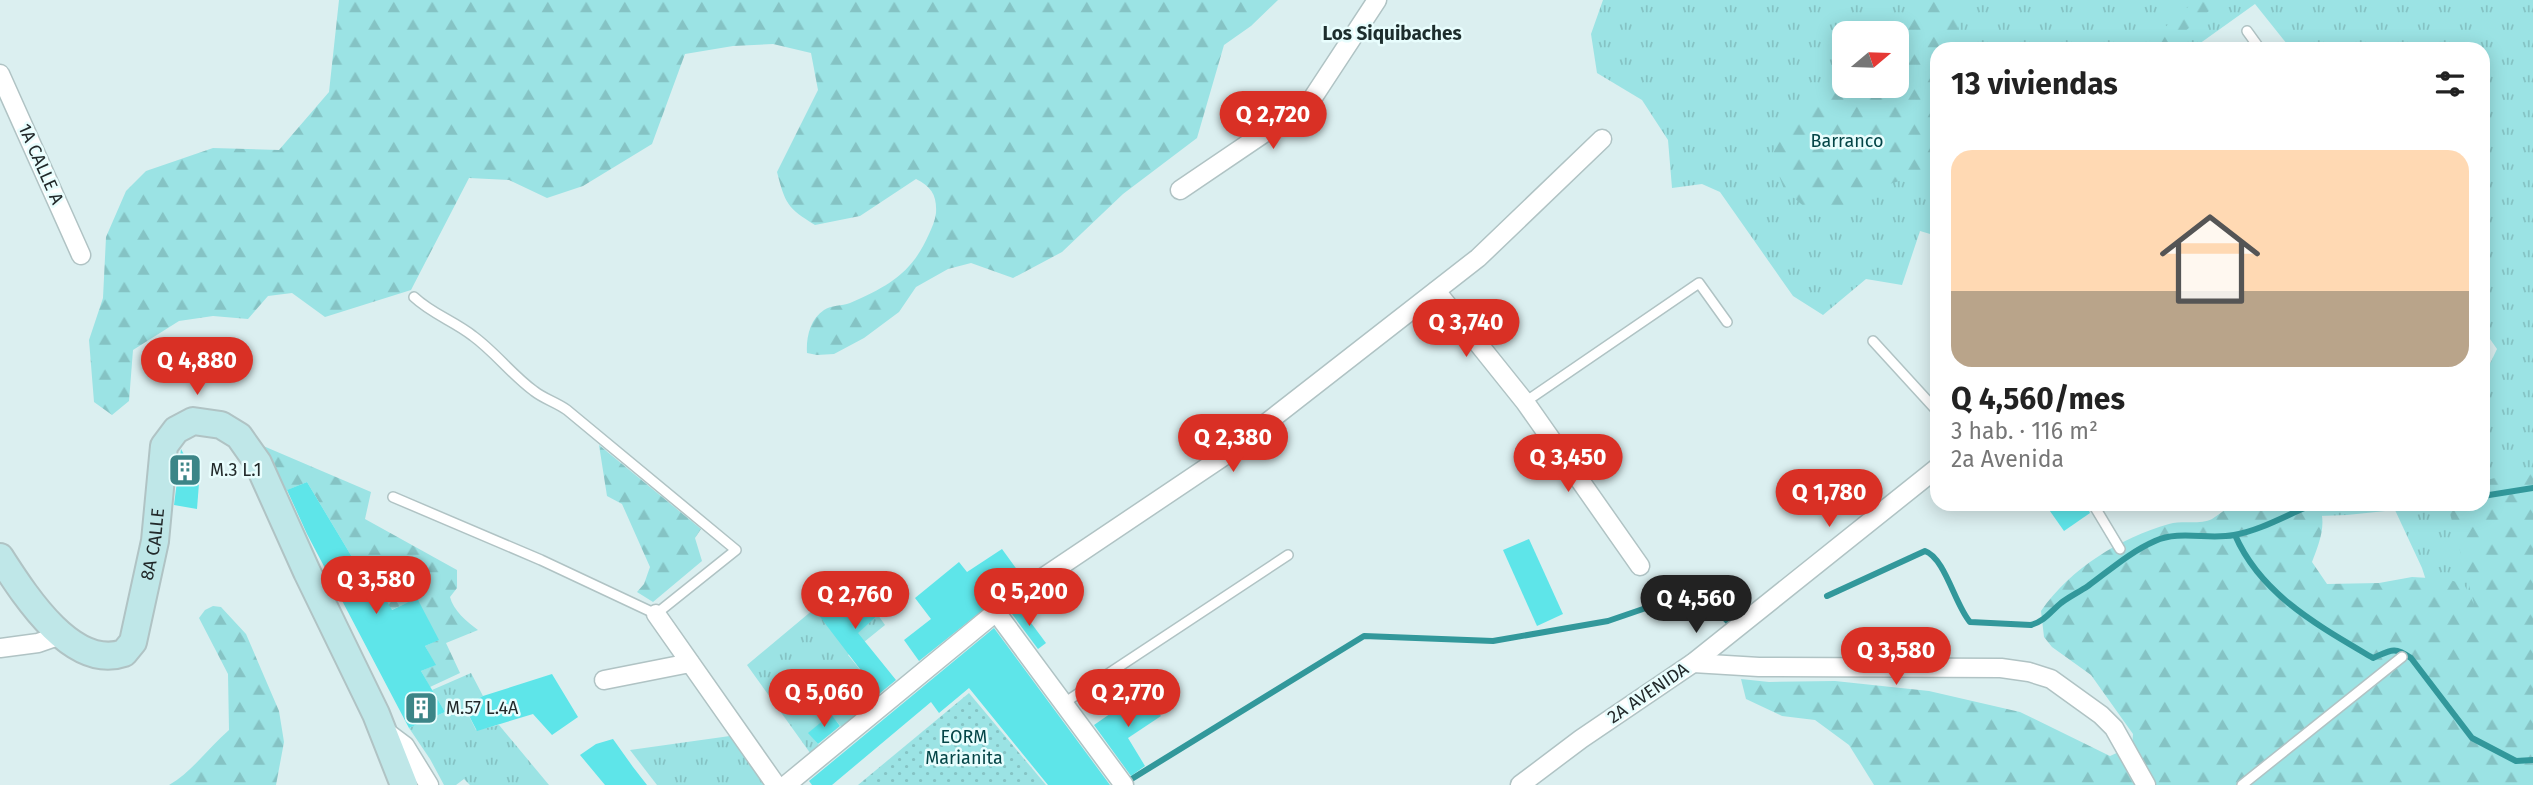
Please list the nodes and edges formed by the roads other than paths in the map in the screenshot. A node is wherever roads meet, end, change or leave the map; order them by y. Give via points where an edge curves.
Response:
1 (1377, 0) edge
2 (2247, 31) dead end
3 (2255, 42) edge
4 (0, 74) edge
5 (1602, 139) dead end
6 (1180, 190) dead end
7 (81, 254) dead end
8 (1436, 291) junction
9 (414, 297) dead end
10 (1727, 322) dead end
11 (1873, 341) dead end
12 (1525, 402) junction
13 (1930, 403) edge
14 (1930, 474) edge
15 (393, 497) dead end
16 (2097, 511) edge
17 (2120, 549) dead end
18 (1288, 555) dead end
19 (0, 557) edge
20 (1640, 566) dead end
21 (996, 612) junction
22 (656, 614) junction
23 (61, 635) junction
24 (0, 648) edge
25 (2402, 657) dead end
26 (690, 663) junction
27 (1693, 663) junction
28 (604, 680) dead end
29 (1063, 703) junction
30 (382, 729) junction
31 (1120, 778) edge
32 (404, 785) edge
33 (429, 785) edge
34 (776, 785) edge
35 (786, 785) edge
36 (1520, 785) edge
37 (2146, 785) edge
38 (2242, 785) edge

1 - 6 street via 1310,102
2 - 3 lane
4 - 7 street, 1A CALLE A
5 - 8 street via 1478,258
8 - 12 street
8 - 21 street via 1224,456
9 - 22 lane via 477,338 536,393 554,401 736,550
10 - 12 lane via 1699,283
11 - 13 lane
12 - 20 street
14 - 27 street, 2A AVENIDA
15 - 22 lane
16 - 17 lane
18 - 29 lane
19 - 23 main road, 8A CALLE
21 - 29 street
21 - 35 street
22 - 26 street
23 - 24 street
23 - 30 main road, 8A CALLE via 97,654 118,655 128,650 152,555 164,446 186,423 211,422 239,436 258,463
25 - 38 lane
26 - 28 street
26 - 34 street
27 - 36 street, 2A AVENIDA
27 - 37 street via 2029,672 2051,679 2101,715 2114,728
29 - 31 street
30 - 32 main road, 8A CALLE
30 - 33 street via 405,746

